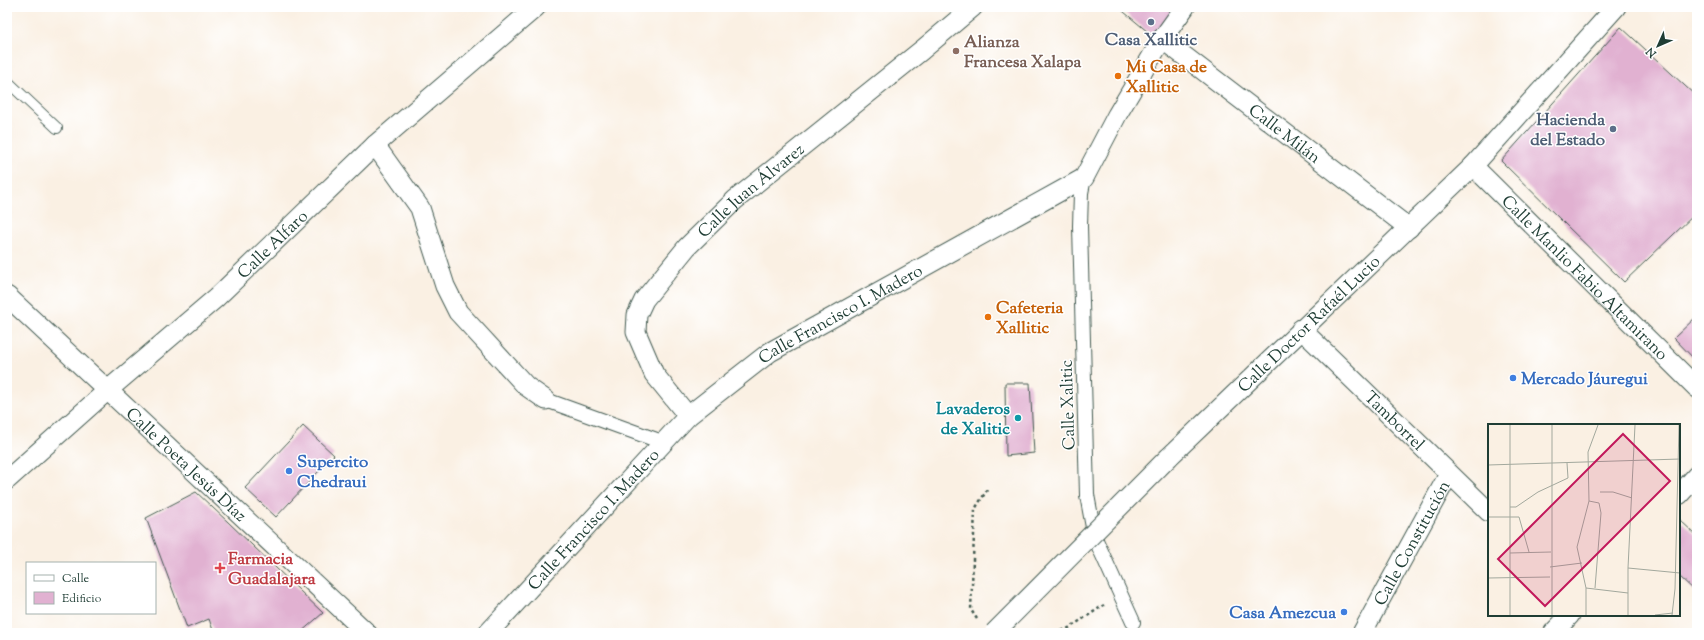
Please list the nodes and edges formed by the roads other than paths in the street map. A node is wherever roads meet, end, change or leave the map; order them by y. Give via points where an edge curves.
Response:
1 (536, 7) edge
2 (973, 7) edge
3 (1186, 7) edge
4 (1616, 7) edge
5 (1162, 39) junction
6 (7, 81) edge
7 (57, 128) dead end
8 (375, 145) junction
9 (1473, 166) junction
10 (1084, 178) junction
11 (1409, 228) junction
12 (7, 296) edge
13 (1301, 329) junction
14 (1697, 388) edge
15 (108, 390) junction
16 (546, 400) joint
17 (688, 416) junction
18 (665, 443) junction
19 (1449, 474) junction
20 (1697, 475) edge
21 (7, 480) edge
22 (1680, 494) edge
23 (1488, 511) edge
24 (1569, 616) edge
25 (1133, 622) dead end
26 (987, 627) edge
27 (367, 633) edge
28 (488, 633) edge
29 (1362, 633) edge
30 (1553, 633) edge

1 - 8 street, Calle Alfaro
2 - 17 street, Calle Juan Álvarez via 735,200 687,247 644,300 637,315 636,332 654,374
3 - 5 street
4 - 9 street, Calle Doctor Rafaél Lucio
5 - 10 street via 1117,115
5 - 11 street, Calle Milán
6 - 7 lane
8 - 15 street, Calle Alfaro via 216,298
8 - 16 street via 420,208 445,286 458,312 526,386
9 - 11 street, Calle Doctor Rafaél Lucio
9 - 14 street, Calle Manlio Fabio Altamirano
10 - 17 street, Calle Francisco I. Madero via 770,352
10 - 25 street, Calle Xalitic via 1080,226 1087,495 1095,538
11 - 13 street, Calle Doctor Rafaél Lucio
12 - 15 street, Calle Poeta Jesús Díaz
13 - 19 street, Tamborrel
13 - 26 street, Calle Doctor Rafaél Lucio, bridge
15 - 21 street, Calle Alfaro
15 - 27 street, Calle Poeta Jesús Díaz
16 - 18 street
17 - 18 street, Calle Francisco I. Madero
18 - 28 street, Calle Francisco I. Madero
19 - 23 street, Tamborrel
19 - 29 street, Calle Constitución
20 - 22 street
24 - 30 street

